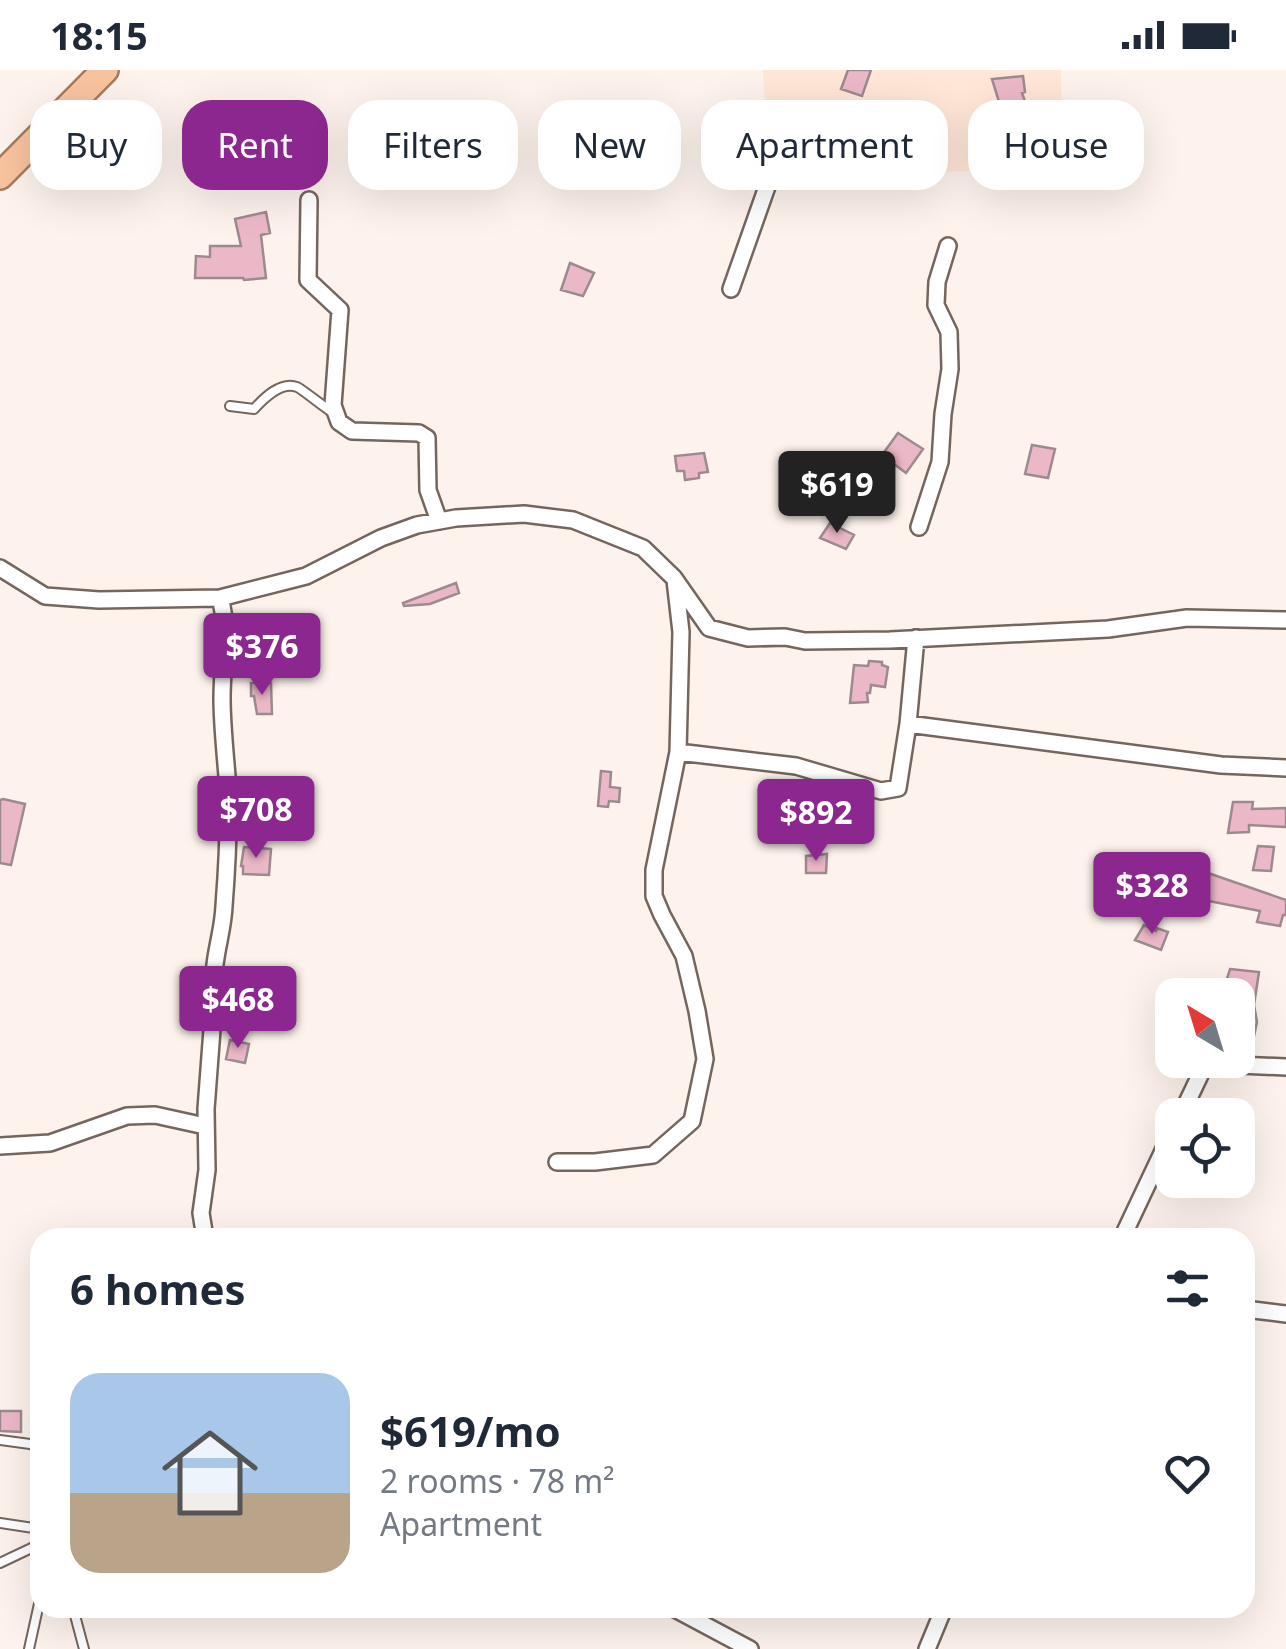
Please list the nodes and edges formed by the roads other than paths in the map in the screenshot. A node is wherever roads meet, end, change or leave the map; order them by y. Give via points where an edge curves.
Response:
1 (104, 70) edge
2 (0, 176) edge
3 (766, 190) edge
4 (309, 200) dead end
5 (948, 246) dead end
6 (731, 289) dead end
7 (230, 406) dead end
8 (336, 415) junction
9 (439, 521) junction
10 (919, 527) dead end
11 (0, 568) edge
12 (674, 578) junction
13 (220, 598) junction
14 (1286, 620) edge
15 (916, 638) junction
16 (908, 724) junction
17 (678, 752) junction
18 (1286, 768) edge
19 (1286, 1067) edge
20 (1189, 1098) edge
21 (206, 1126) junction
22 (0, 1146) edge
23 (557, 1162) dead end
24 (1155, 1168) edge
25 (204, 1228) edge
26 (1127, 1228) edge
27 (1255, 1309) edge
28 (1286, 1314) edge
29 (0, 1440) edge
30 (30, 1444) edge
31 (0, 1523) edge
32 (30, 1528) edge
33 (30, 1549) edge
34 (0, 1563) edge
35 (36, 1618) edge
36 (76, 1618) edge
37 (692, 1618) edge
38 (940, 1618) edge
39 (29, 1649) edge
40 (84, 1649) edge
41 (750, 1649) edge
42 (928, 1649) edge

1 - 2 highway
3 - 6 street
4 - 8 street via 308,280 340,310
5 - 10 street via 936,305 949,332 950,369 940,462
7 - 8 lane via 254,409 281,387 296,386
8 - 9 street via 352,431 428,438 428,490
9 - 12 street via 524,514 573,520 643,548
9 - 13 street via 381,538 306,576
11 - 13 street via 45,596
12 - 15 street via 709,628 748,638
12 - 17 street via 681,632
13 - 21 street via 226,617 227,868 212,972
14 - 15 street via 1187,618 1108,629
15 - 16 street
16 - 17 street via 898,788 880,791 796,766
16 - 18 street
17 - 23 street via 654,896 684,956 697,1011 705,1060 692,1121 653,1155
19 - 20 street via 1217,1064 1202,1071
21 - 22 street via 127,1116 50,1143
21 - 25 street
24 - 26 street
27 - 28 street
29 - 30 lane
31 - 32 lane
33 - 34 lane
35 - 39 lane
36 - 40 lane
37 - 41 street
38 - 42 street

